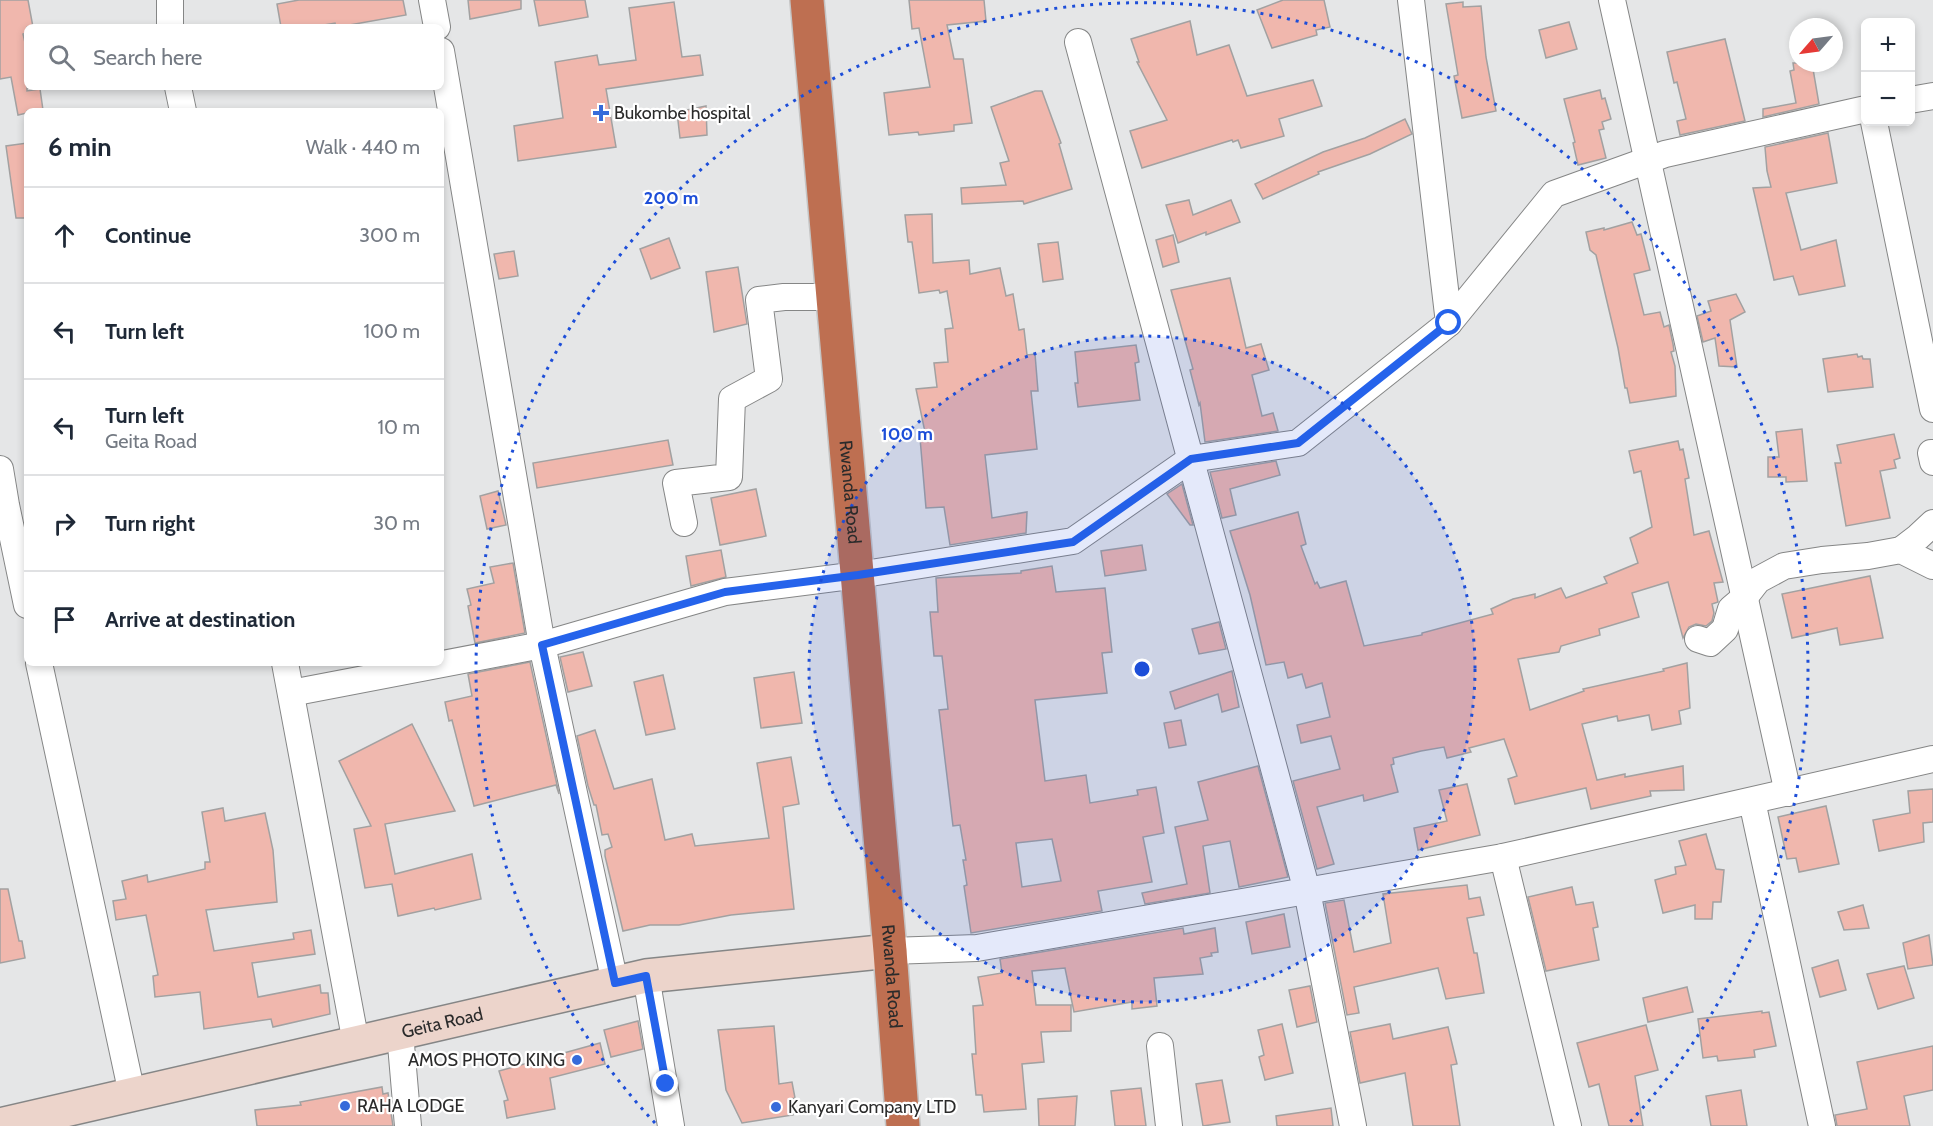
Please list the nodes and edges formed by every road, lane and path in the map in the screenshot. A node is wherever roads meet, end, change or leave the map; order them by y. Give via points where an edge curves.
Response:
1 (171, 0) edge
2 (432, 0) edge
3 (807, 0) edge
4 (1411, 0) edge
5 (1612, 0) edge
6 (170, 24) edge
7 (436, 24) edge
8 (1078, 42) dead end
9 (444, 69) edge
10 (179, 90) edge
11 (1933, 96) edge
12 (1915, 99) edge
13 (182, 108) edge
14 (1861, 110) edge
15 (1875, 126) edge
16 (1647, 160) junction
17 (834, 297) junction
18 (1449, 323) junction
19 (1933, 409) edge
20 (1191, 459) junction
21 (0, 469) edge
22 (684, 523) dead end
23 (1933, 523) edge
24 (1901, 550) junction
25 (1933, 566) edge
26 (858, 575) junction
27 (1747, 584) junction
28 (24, 591) edge
29 (1698, 639) dead end
30 (542, 645) junction
31 (444, 664) edge
32 (40, 666) edge
33 (286, 666) edge
34 (432, 666) edge
35 (291, 693) junction
36 (1933, 759) edge
37 (1788, 793) junction
38 (1752, 801) junction
39 (1503, 857) junction
40 (1307, 891) junction
41 (890, 951) junction
42 (631, 979) junction
43 (400, 1033) junction
44 (356, 1043) junction
45 (1160, 1046) dead end
46 (132, 1095) junction
47 (68, 1118) edge
48 (0, 1125) edge
49 (408, 1126) edge
50 (671, 1126) edge
51 (903, 1126) edge
52 (1169, 1126) edge
53 (1353, 1126) edge
54 (1568, 1126) edge
55 (1822, 1126) edge

1 - 6 street
2 - 7 street
3 - 17 highway, Rwanda Road
4 - 18 street
5 - 16 street
8 - 20 street
9 - 30 street
10 - 13 street
11 - 12 street
14 - 16 street
15 - 19 street
16 - 18 street via 1554,194
16 - 27 street
17 - 22 street via 759,300 769,379 732,399 729,477 676,483
17 - 26 highway, Rwanda Road
18 - 20 street via 1298,443
20 - 26 street via 1073,542
20 - 40 street
21 - 28 street
23 - 24 street
24 - 25 street
24 - 27 street via 1784,566
26 - 30 street via 725,592
26 - 41 highway, Rwanda Road
27 - 29 street via 1731,609 1725,629 1710,643
27 - 37 street
30 - 31 street
30 - 42 street
32 - 46 street
33 - 35 street
34 - 35 street
35 - 44 street
36 - 37 street
37 - 38 street
38 - 39 street
38 - 55 street
39 - 40 street
39 - 54 street
40 - 41 street via 977,948
40 - 53 street
41 - 42 main road, Geita Road
41 - 51 highway, Rwanda Road
42 - 43 main road, Geita Road
42 - 50 street via 666,1084
43 - 44 main road, Geita Road
43 - 49 street
44 - 46 main road, Geita Road
45 - 52 street
46 - 47 main road, Geita Road
47 - 48 main road, Geita Road

